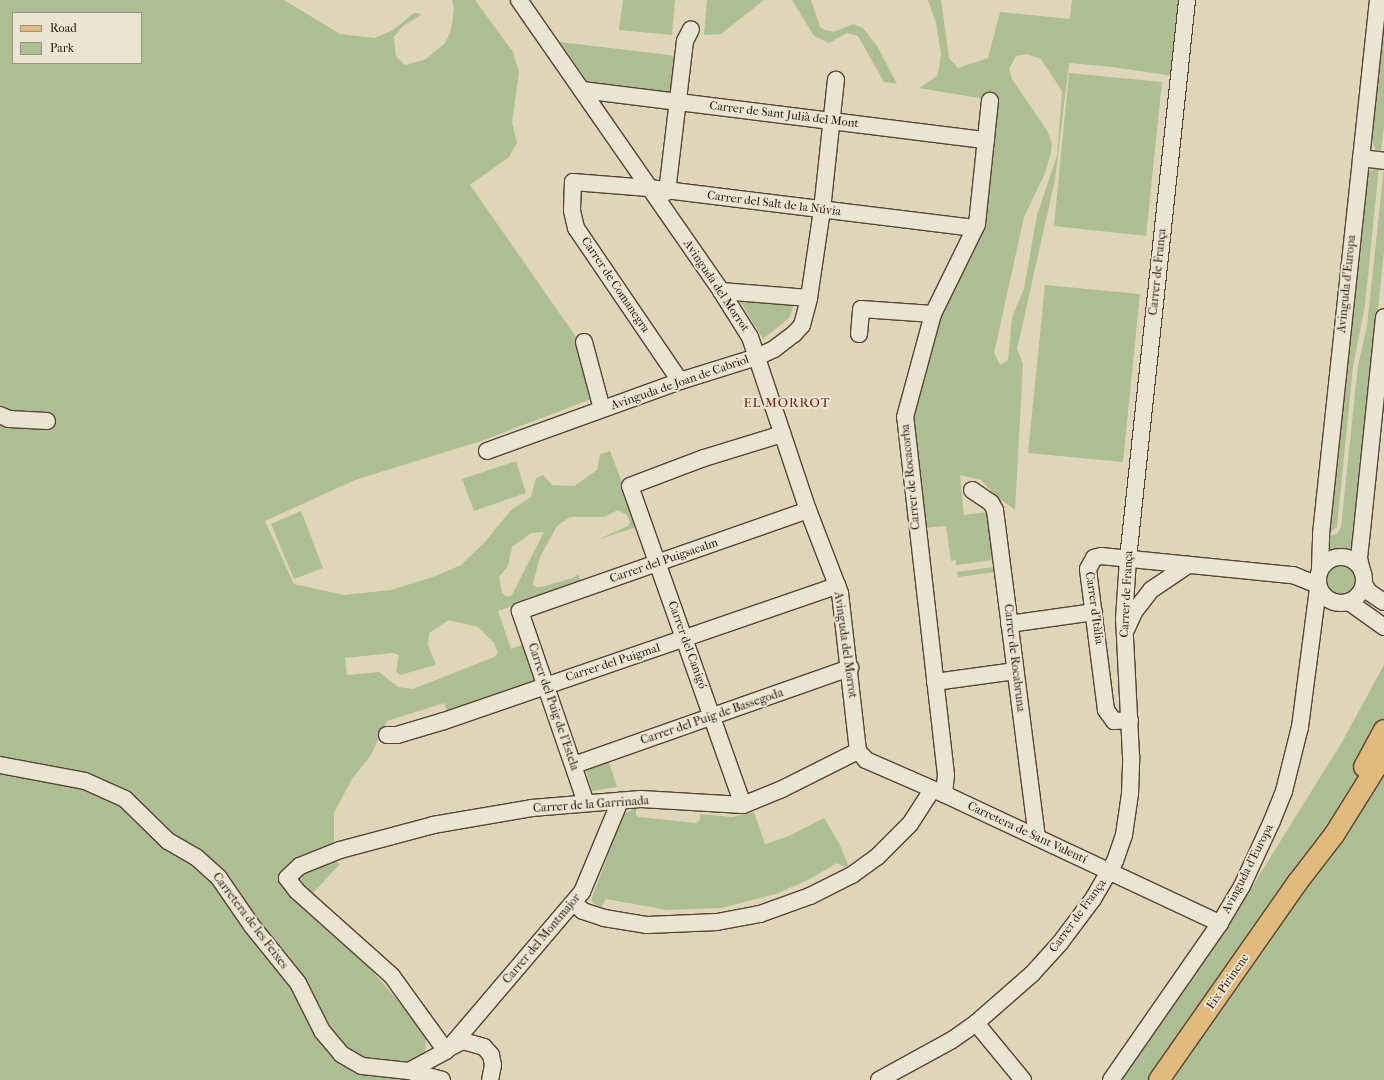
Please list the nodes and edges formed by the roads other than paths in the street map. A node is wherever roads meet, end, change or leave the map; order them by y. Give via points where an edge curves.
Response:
1 (519, 0) edge
2 (1188, 0) edge
3 (1378, 0) edge
4 (691, 29) dead end
5 (836, 80) dead end
6 (582, 90) junction
7 (990, 101) dead end
8 (678, 102) junction
9 (832, 121) junction
10 (986, 140) junction
11 (1361, 158) junction
12 (1384, 160) edge
13 (573, 182) joint
14 (649, 188) junction
15 (667, 192) junction
16 (822, 210) junction
17 (975, 228) junction
18 (721, 291) junction
19 (810, 298) junction
20 (933, 314) junction
21 (1384, 317) edge
22 (859, 334) dead end
23 (584, 342) dead end
24 (757, 357) junction
25 (680, 380) junction
26 (602, 409) junction
27 (0, 416) edge
28 (47, 421) dead end
29 (782, 434) junction
30 (487, 451) dead end
31 (972, 490) dead end
32 (808, 510) junction
33 (1128, 559) junction
34 (658, 563) junction
35 (1188, 565) junction
36 (1319, 578) junction
37 (1363, 578) junction
38 (837, 586) junction
39 (1384, 602) edge
40 (1346, 603) junction
41 (520, 611) joint
42 (1094, 612) junction
43 (1010, 624) junction
44 (1311, 627) junction
45 (1384, 628) edge
46 (1124, 638) junction
47 (685, 639) junction
48 (850, 668) junction
49 (1015, 671) junction
50 (935, 682) junction
51 (546, 685) junction
52 (712, 716) junction
53 (1130, 720) junction
54 (1384, 730) edge
55 (387, 735) dead end
56 (1384, 744) edge
57 (858, 751) junction
58 (1381, 761) edge
59 (0, 765) edge
60 (574, 765) junction
61 (938, 792) junction
62 (620, 801) junction
63 (586, 803) junction
64 (743, 805) junction
65 (1037, 837) junction
66 (1109, 872) junction
67 (1297, 883) junction
68 (574, 903) junction
69 (1220, 924) junction
70 (485, 1006) junction
71 (976, 1023) junction
72 (484, 1047) junction
73 (448, 1049) junction
74 (409, 1071) junction
75 (492, 1073) edge
76 (443, 1080) edge
77 (505, 1080) edge
78 (879, 1080) edge
79 (1023, 1080) edge
80 (1111, 1080) edge
81 (1159, 1080) edge

1 - 6 street, Avinguda del Morrot
2 - 33 street, Carrer de França
3 - 11 street, Avinguda d'Europa
4 - 8 street via 685,41
5 - 9 street, Avinguda de Joan de Cabriol
6 - 8 street, Carrer de Sant Julià del Mont
6 - 14 street, Avinguda del Morrot
7 - 10 street, Carrer de Rocacorba
8 - 9 street, Carrer de Sant Julià del Mont
8 - 15 street
9 - 10 street, Carrer de Sant Julià del Mont
9 - 16 street, Avinguda de Joan de Cabriol
10 - 17 street, Carrer de Rocacorba
11 - 12 street
11 - 36 street, Avinguda d'Europa via 1319,554
13 - 14 street, Carrer del Salt de la Núvia
13 - 25 street, Carrer de Comanegra via 572,210 576,228
14 - 15 street, Carrer del Salt de la Núvia
14 - 18 street, Avinguda del Morrot
15 - 16 street, Carrer del Salt de la Núvia
16 - 17 street, Carrer del Salt de la Núvia
16 - 19 street, Avinguda de Joan de Cabriol
17 - 20 street, Carrer de Rocacorba
18 - 19 street
18 - 24 street, Avinguda del Morrot via 747,332
19 - 24 street, Avinguda de Joan de Cabriol via 802,325 794,334 774,349
20 - 22 street via 861,309
20 - 50 street, Carrer de Rocacorba via 906,407 905,424
21 - 37 street via 1359,558
23 - 26 street
24 - 25 street, Avinguda de Joan de Cabriol
24 - 29 street, Avinguda del Morrot
25 - 26 street, Avinguda de Joan de Cabriol
26 - 30 street, Avinguda de Joan de Cabriol
27 - 28 street via 9,419
29 - 32 street, Avinguda del Morrot
29 - 34 street, Carrer del Canigó via 704,458 630,486
31 - 43 street, Carrer de Rocabruna via 991,503 995,510
32 - 34 street, Carrer del Puigsacalm
32 - 38 street, Avinguda del Morrot
33 - 35 street, Carrer d'Itàlia
33 - 42 street, Carrer d'Itàlia via 1101,556 1090,562 1088,569
33 - 46 street, Carrer de França
34 - 41 street, Carrer del Puigsacalm
34 - 47 street, Carrer del Canigó
35 - 36 street, Carrer d'Itàlia
35 - 46 street via 1145,596 1134,612
36 - 37 street via 1334,558 1342,557 1351,559
36 - 40 street via 1328,600
36 - 44 street, Avinguda d'Europa
37 - 39 street via 1369,592
37 - 40 street via 1356,598
38 - 47 street, Carrer del Puigmal
38 - 48 street, Avinguda del Morrot
40 - 44 street via 1327,611
40 - 45 street
41 - 51 street, Carrer del Puig de l'Estela
42 - 43 street
42 - 53 street, Carrer d'Itàlia via 1107,713 1114,721
43 - 49 street, Carrer de Rocabruna
44 - 69 street, Avinguda d'Europa via 1300,727 1284,791 1260,849
46 - 53 street, Carrer de França
47 - 51 street, Carrer del Puigmal
47 - 52 street, Carrer del Canigó
48 - 52 street, Carrer del Puig de Bassegoda
48 - 57 street, Avinguda del Morrot
49 - 50 street
49 - 65 street, Carrer de Rocabruna
50 - 61 street, Carrer de Rocacorba via 946,775
51 - 55 street, Carrer del Puigmal via 444,721 397,735
51 - 60 street, Carrer del Puig de l'Estela
52 - 60 street, Carrer del Puig de Bassegoda
52 - 64 street, Carrer del Canigó
53 - 66 street, Carrer de França via 1131,764 1127,820 1119,850
54 - 67 main road, Eix Pirinenc
56 - 58 street via 1377,757
57 - 61 street, Carretera de Sant Valentí via 866,760
57 - 64 street, Carrer de la Garrinada via 782,789
58 - 67 main road, Eix Pirinenc via 1334,835
59 - 74 street, Carretera de les Feixes via 85,781 125,799 168,841 196,857 219,878 252,926 298,983 322,1031 341,1054 362,1066
60 - 63 street, Carrer del Puig de l'Estela
61 - 65 street, Carretera de Sant Valentí
61 - 68 street via 877,857 852,876 810,896 760,914 716,922 647,925 604,918 582,911
62 - 63 street, Carrer de la Garrinada
62 - 64 street, Carrer de la Garrinada via 641,799
62 - 68 street, Carrer del Montmajor via 589,878
63 - 73 street, Carrer de la Garrinada via 477,817 340,850 300,866 287,878 297,891 392,976
65 - 66 street, Carretera de Sant Valentí
66 - 69 street, Carretera de Sant Valentí
66 - 71 street, Carrer de França via 1093,899 1060,943 1020,986
67 - 81 main road, Eix Pirinenc
68 - 70 street, Carrer del Montmajor
69 - 80 street, Avinguda d'Europa
70 - 72 street, Carrer del Montmajor via 476,1030
70 - 73 street, Carrer del Montmajor
71 - 78 street, Carrer de França via 919,1060
71 - 79 street
72 - 73 street via 464,1041
72 - 75 street, Carrer del Montmajor via 490,1055
73 - 74 street
73 - 76 street via 441,1066
74 - 76 street, Carretera de les Feixes
75 - 77 street

